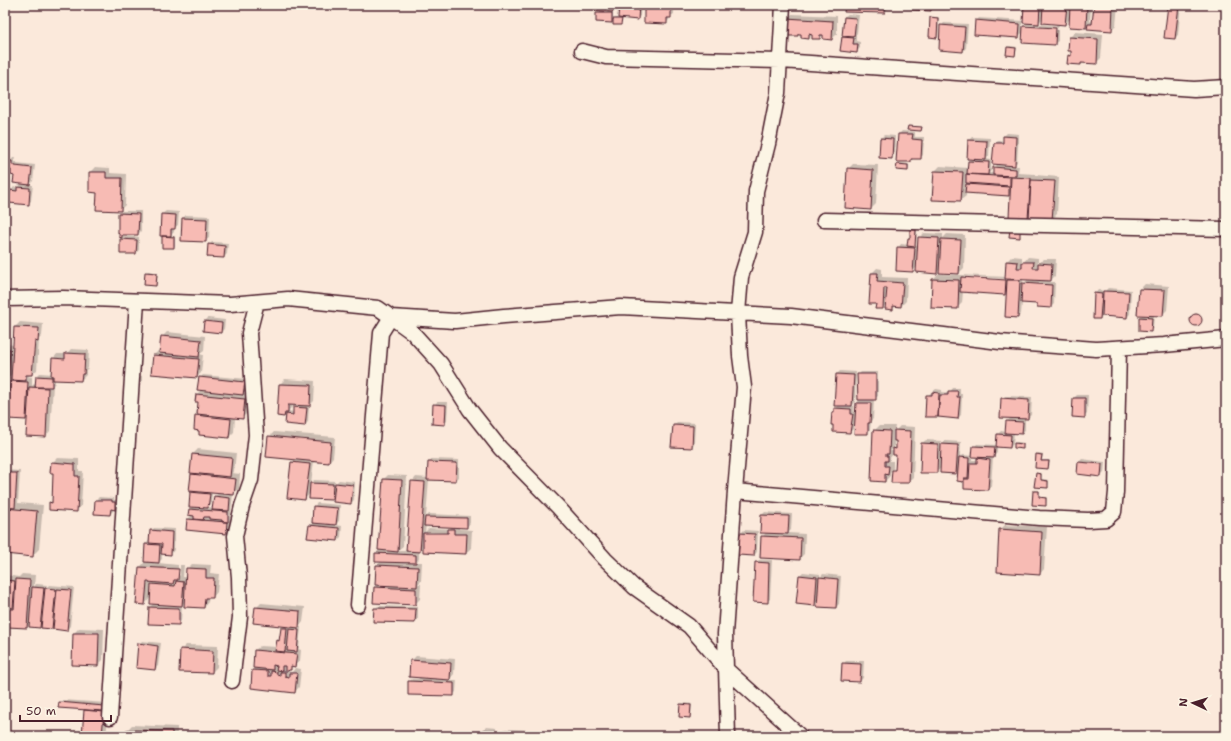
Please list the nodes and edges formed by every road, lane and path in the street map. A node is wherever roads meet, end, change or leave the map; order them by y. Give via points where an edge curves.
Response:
1 (783, 5) edge
2 (582, 51) dead end
3 (781, 61) junction
4 (1226, 87) edge
5 (824, 220) dead end
6 (1226, 229) edge
7 (5, 299) edge
8 (137, 301) junction
9 (257, 302) junction
10 (738, 313) junction
11 (391, 317) junction
12 (1226, 339) edge
13 (1119, 348) junction
14 (735, 491) junction
15 (358, 605) dead end
16 (727, 670) junction
17 (232, 681) dead end
18 (110, 717) dead end
19 (728, 736) edge
20 (800, 736) edge

1 - 3 street
2 - 3 street via 606,57
3 - 4 street via 1194,89
3 - 10 street via 768,144 756,191 755,232 741,277
5 - 6 street
7 - 8 street
8 - 9 street via 230,304
8 - 18 street
9 - 11 street via 288,299 354,304 378,308
9 - 17 street via 249,333 256,435 251,480 236,536 240,617
10 - 11 street via 621,307 455,321
10 - 13 street via 791,316 1000,342 1096,349
10 - 14 street via 744,386
11 - 15 street via 381,333
11 - 16 street via 413,333 441,364 470,410 500,448 605,559 634,587 689,626
12 - 13 street
13 - 14 street via 1116,492 1114,512 1106,519 1039,518
14 - 16 street via 726,634
16 - 19 street
16 - 20 street

